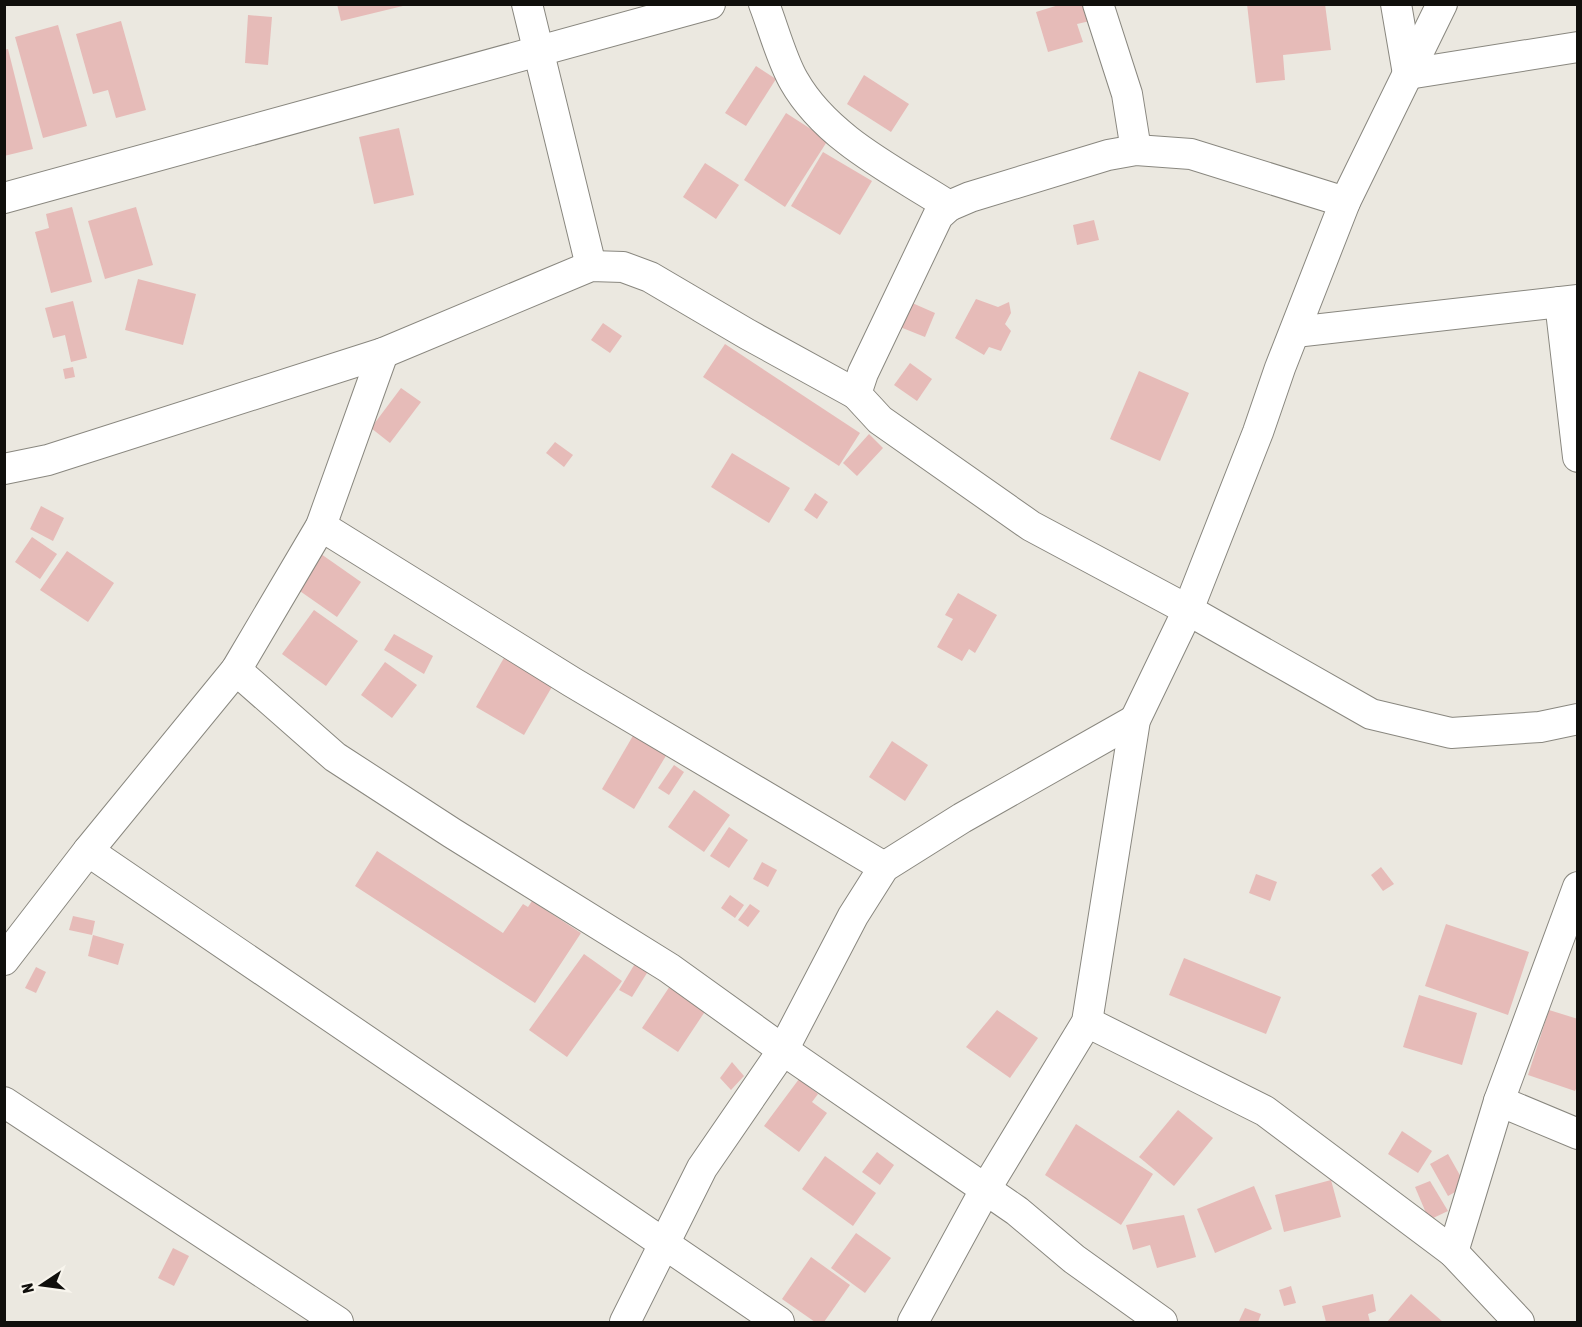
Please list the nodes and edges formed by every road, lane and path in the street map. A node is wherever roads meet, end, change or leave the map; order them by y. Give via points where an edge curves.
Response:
1 (527, 4) edge
2 (710, 4) edge
3 (764, 4) edge
4 (1098, 4) edge
5 (1396, 4) edge
6 (1442, 4) edge
7 (1578, 47) edge
8 (538, 53) junction
9 (1408, 74) junction
10 (1136, 150) junction
11 (4, 198) edge
12 (1345, 202) junction
13 (949, 206) junction
14 (591, 266) junction
15 (1569, 301) edge
16 (1295, 332) junction
17 (383, 353) junction
18 (856, 394) junction
19 (1578, 457) edge
20 (4, 469) edge
21 (321, 526) junction
22 (1188, 610) junction
23 (236, 670) junction
24 (1578, 719) edge
25 (1135, 720) junction
26 (88, 851) junction
27 (884, 867) junction
28 (1578, 886) edge
29 (4, 960) edge
30 (1087, 1022) junction
31 (783, 1050) junction
32 (1499, 1101) junction
33 (4, 1102) edge
34 (1578, 1134) edge
35 (985, 1190) junction
36 (665, 1245) junction
37 (1453, 1252) junction
38 (913, 1322) edge
39 (338, 1323) edge
40 (625, 1323) edge
41 (779, 1323) edge
42 (1162, 1323) edge
43 (1519, 1323) edge

1 - 8 street
2 - 8 street
3 - 13 street via 794,81 818,114 854,145
4 - 10 street via 1127,94
5 - 9 street
6 - 9 street
7 - 9 street
8 - 11 street
8 - 14 street
9 - 12 street
10 - 12 street via 1191,153
10 - 13 street via 1096,158
12 - 16 street
13 - 18 street via 938,216
14 - 17 street
14 - 18 street via 623,267 650,277
15 - 16 street
15 - 19 street
16 - 22 street
17 - 20 street via 48,460
17 - 21 street
18 - 22 street via 880,420 1030,526
21 - 23 street
21 - 27 street via 572,682
22 - 24 street via 1371,714 1451,733 1540,727
22 - 25 street
23 - 26 street
23 - 31 street via 335,757 669,968
25 - 27 street
25 - 30 street
26 - 29 street
26 - 36 street
27 - 31 street via 853,916
28 - 32 street
30 - 35 street
30 - 37 street via 1265,1111
31 - 35 street
31 - 36 street via 702,1168
32 - 34 street
32 - 37 street
33 - 39 street
35 - 38 street
35 - 42 street
36 - 40 street
36 - 41 street
37 - 43 street

